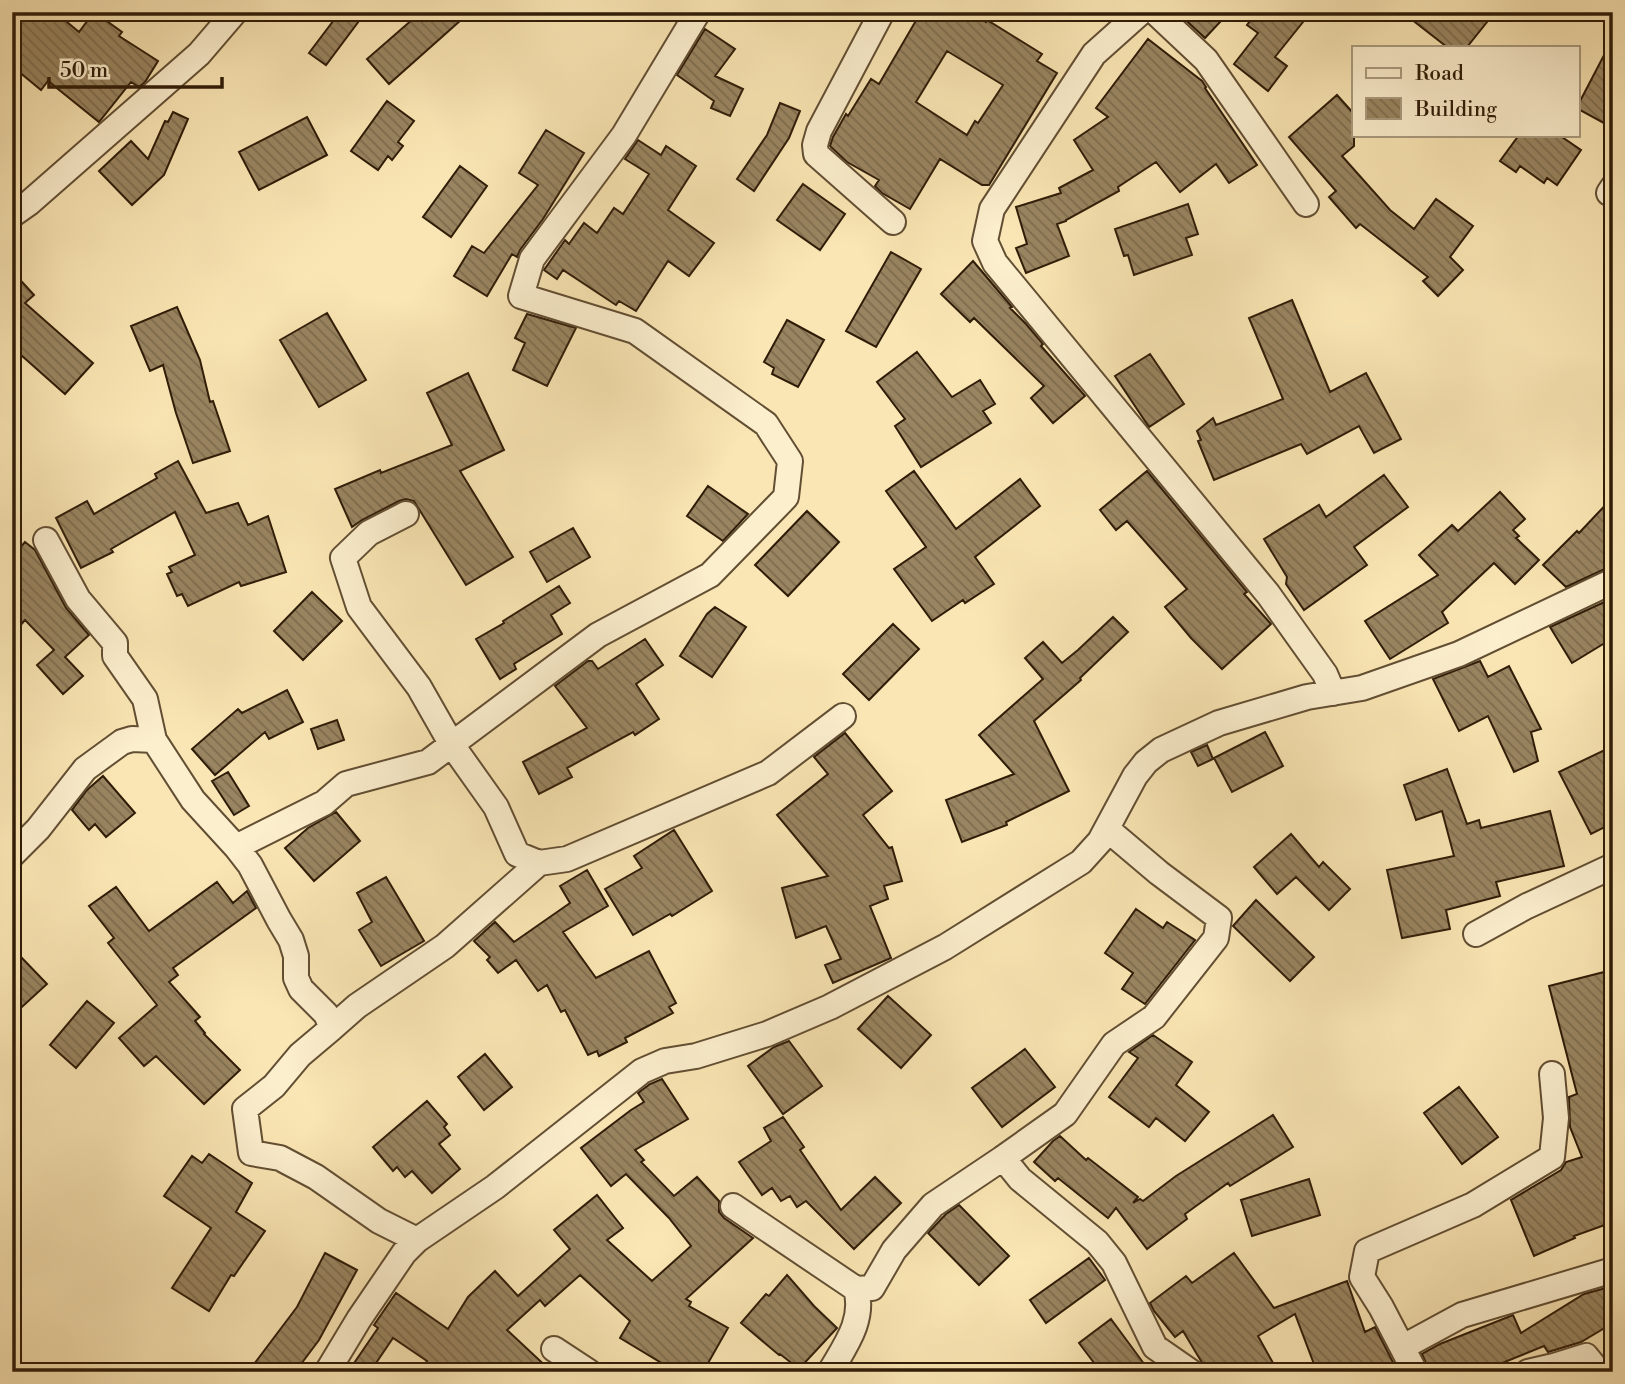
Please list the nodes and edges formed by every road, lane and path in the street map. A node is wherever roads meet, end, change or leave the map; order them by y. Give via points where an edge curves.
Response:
1 (235, 12) edge
2 (698, 12) edge
3 (882, 12) edge
4 (1141, 12) edge
5 (1155, 12) edge
6 (1306, 204) dead end
7 (12, 215) edge
8 (893, 222) dead end
9 (406, 514) dead end
10 (46, 540) dead end
11 (1613, 581) edge
12 (1333, 692) junction
13 (843, 716) dead end
14 (154, 740) junction
15 (452, 745) junction
16 (1107, 829) junction
17 (236, 847) junction
18 (12, 855) edge
19 (539, 863) junction
20 (1613, 866) edge
21 (1476, 934) dead end
22 (332, 1028) junction
23 (1552, 1074) dead end
24 (1003, 1158) junction
25 (733, 1206) dead end
26 (417, 1240) junction
27 (1613, 1270) edge
28 (856, 1289) junction
29 (1403, 1347) junction
30 (554, 1349) dead end
31 (327, 1372) edge
32 (589, 1372) edge
33 (830, 1372) edge
34 (1191, 1372) edge
35 (1415, 1372) edge
36 (1528, 1372) edge
37 (1598, 1372) edge

1 - 7 street via 199,54
2 - 15 street via 624,135 532,259 521,296 635,331 766,424 790,461 786,497 710,575 598,635
3 - 8 street via 815,145 817,154
4 - 12 street via 1094,54 992,209 985,241 995,263 1268,594
5 - 6 street via 1206,60
9 - 15 street via 369,533 343,558 359,607 419,687
10 - 14 street via 78,599 116,643 115,656 145,699
11 - 12 street via 1459,654 1362,688
12 - 16 street via 1219,723 1161,750 1135,776
13 - 19 street via 768,773 566,859
14 - 17 street via 193,800
14 - 18 street via 122,742 85,769
15 - 17 street via 428,762 346,784 324,803
15 - 19 street via 496,807 517,854
16 - 24 street via 1219,918 1216,938 1154,1017 1114,1044 1065,1114
16 - 26 street via 1081,862 922,959 766,1034 642,1071 495,1187
17 - 22 street via 291,940 301,989 326,1014
19 - 22 street via 445,946
20 - 21 street
22 - 26 street via 245,1109 251,1153 280,1158 316,1177 379,1222
23 - 29 street via 1556,1118 1552,1157 1473,1205 1367,1251 1362,1278
24 - 28 street via 933,1205 894,1250 872,1288
24 - 34 street via 1020,1179 1097,1242 1114,1263 1154,1347
25 - 28 street
26 - 31 street
27 - 29 street via 1462,1315
28 - 33 street via 860,1302 856,1322
29 - 35 street
30 - 32 street
36 - 37 street via 1586,1356

